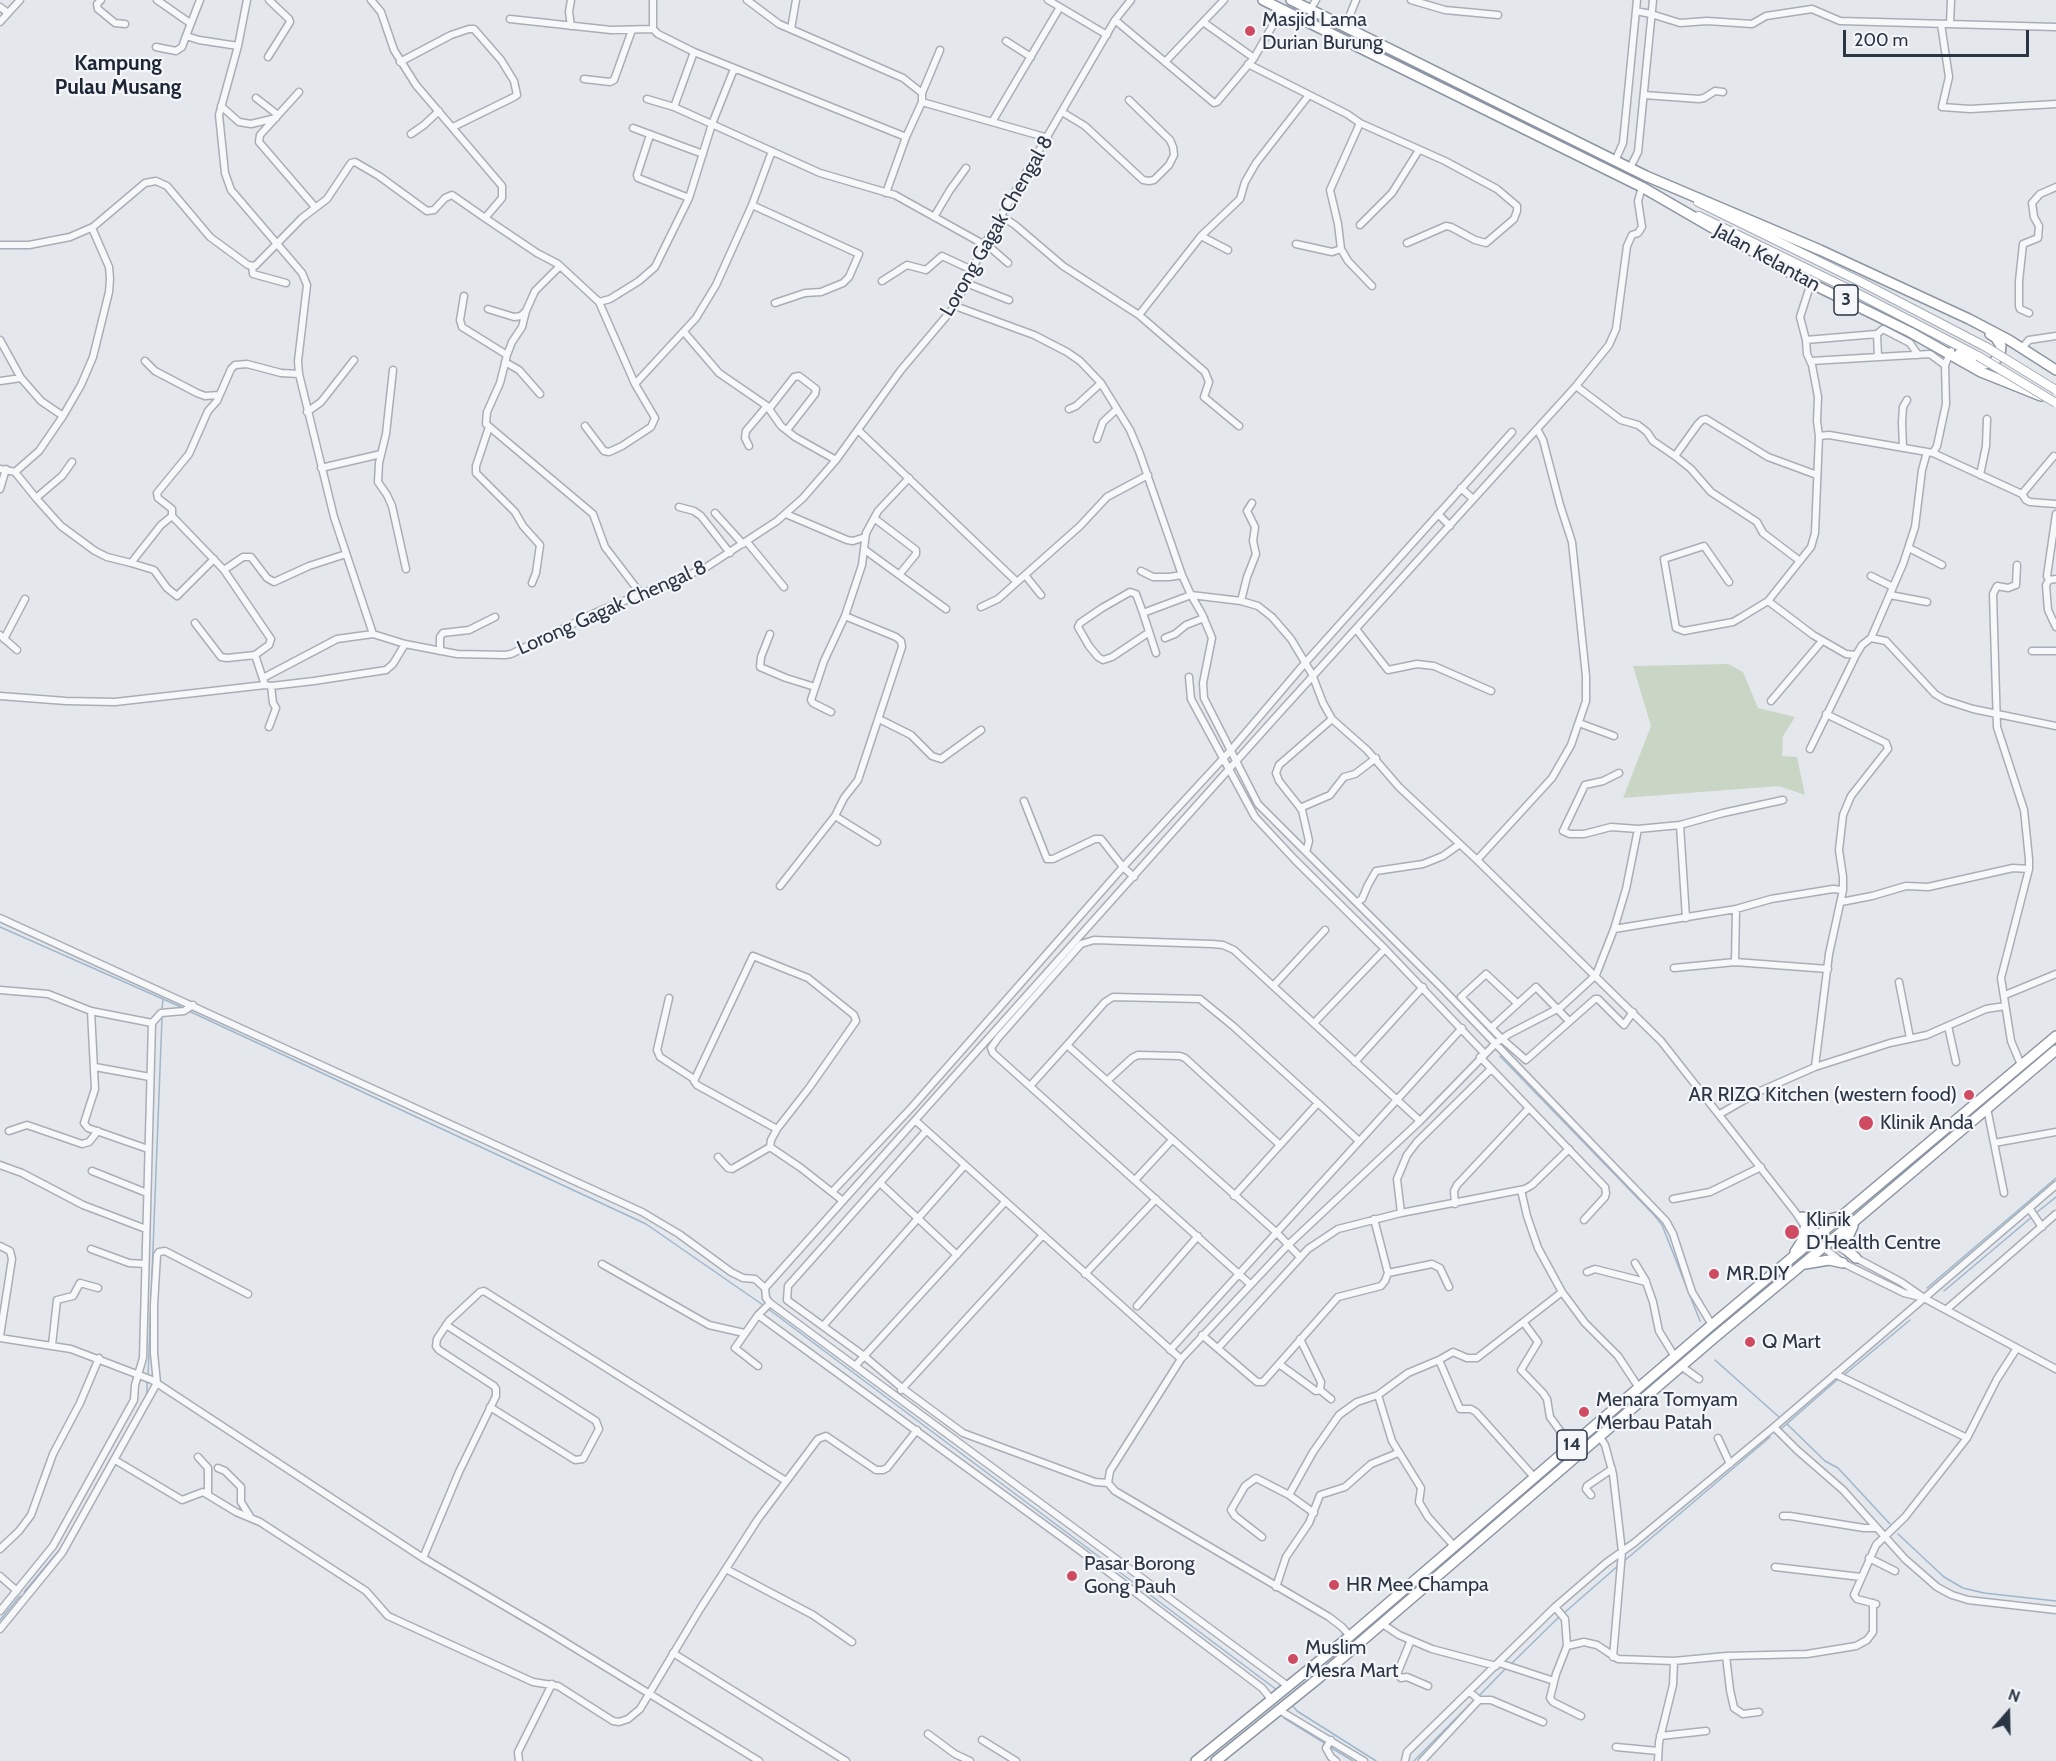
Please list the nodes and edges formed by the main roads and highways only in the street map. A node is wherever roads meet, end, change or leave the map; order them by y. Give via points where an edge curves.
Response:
1 (1263, 0) edge
2 (1292, 0) edge
3 (1646, 176) junction
4 (1642, 187) junction
5 (1938, 304) junction
6 (1949, 357) junction
7 (2056, 370) edge
8 (2056, 390) edge
9 (2056, 402) edge
10 (2056, 1036) edge
11 (2056, 1050) edge
12 (1846, 1213) junction
13 (1799, 1215) road end
14 (1857, 1219) junction
15 (1805, 1228) road end
16 (1856, 1258) road end
17 (1788, 1261) junction
18 (1843, 1263) road end
19 (1802, 1265) junction
20 (1463, 1552) junction
21 (1446, 1553) junction
22 (1196, 1761) edge
23 (1216, 1761) edge

1 - 4 highway, Jalan Kelantan / 3
2 - 3 highway, Jalan Kelantan / 3
3 - 5 highway, Jalan Kelantan / 3
3 - 8 main road, Jalan Kelantan / 3, bridge via 1986,347
4 - 6 highway, Jalan Kelantan / 3 via 1810,284 1910,332
4 - 9 main road, Jalan Kelantan / 3, bridge via 1978,356
5 - 6 highway via 1992,335 2001,346 1997,360 1988,364
5 - 7 highway, Jalan Kelantan / 3 via 1997,333
6 - 9 highway, Jalan Kelantan / 3
10 - 12 highway, 14
11 - 14 highway, 14
12 - 13 highway via 1822,1221
12 - 17 highway, 14
14 - 16 highway via 1845,1244
14 - 19 highway, 14
15 - 17 highway
17 - 21 highway, 14
18 - 19 highway via 1829,1260
19 - 20 highway, 14
20 - 21 highway via 1452,1556
20 - 23 highway, 14
21 - 22 highway, 14

